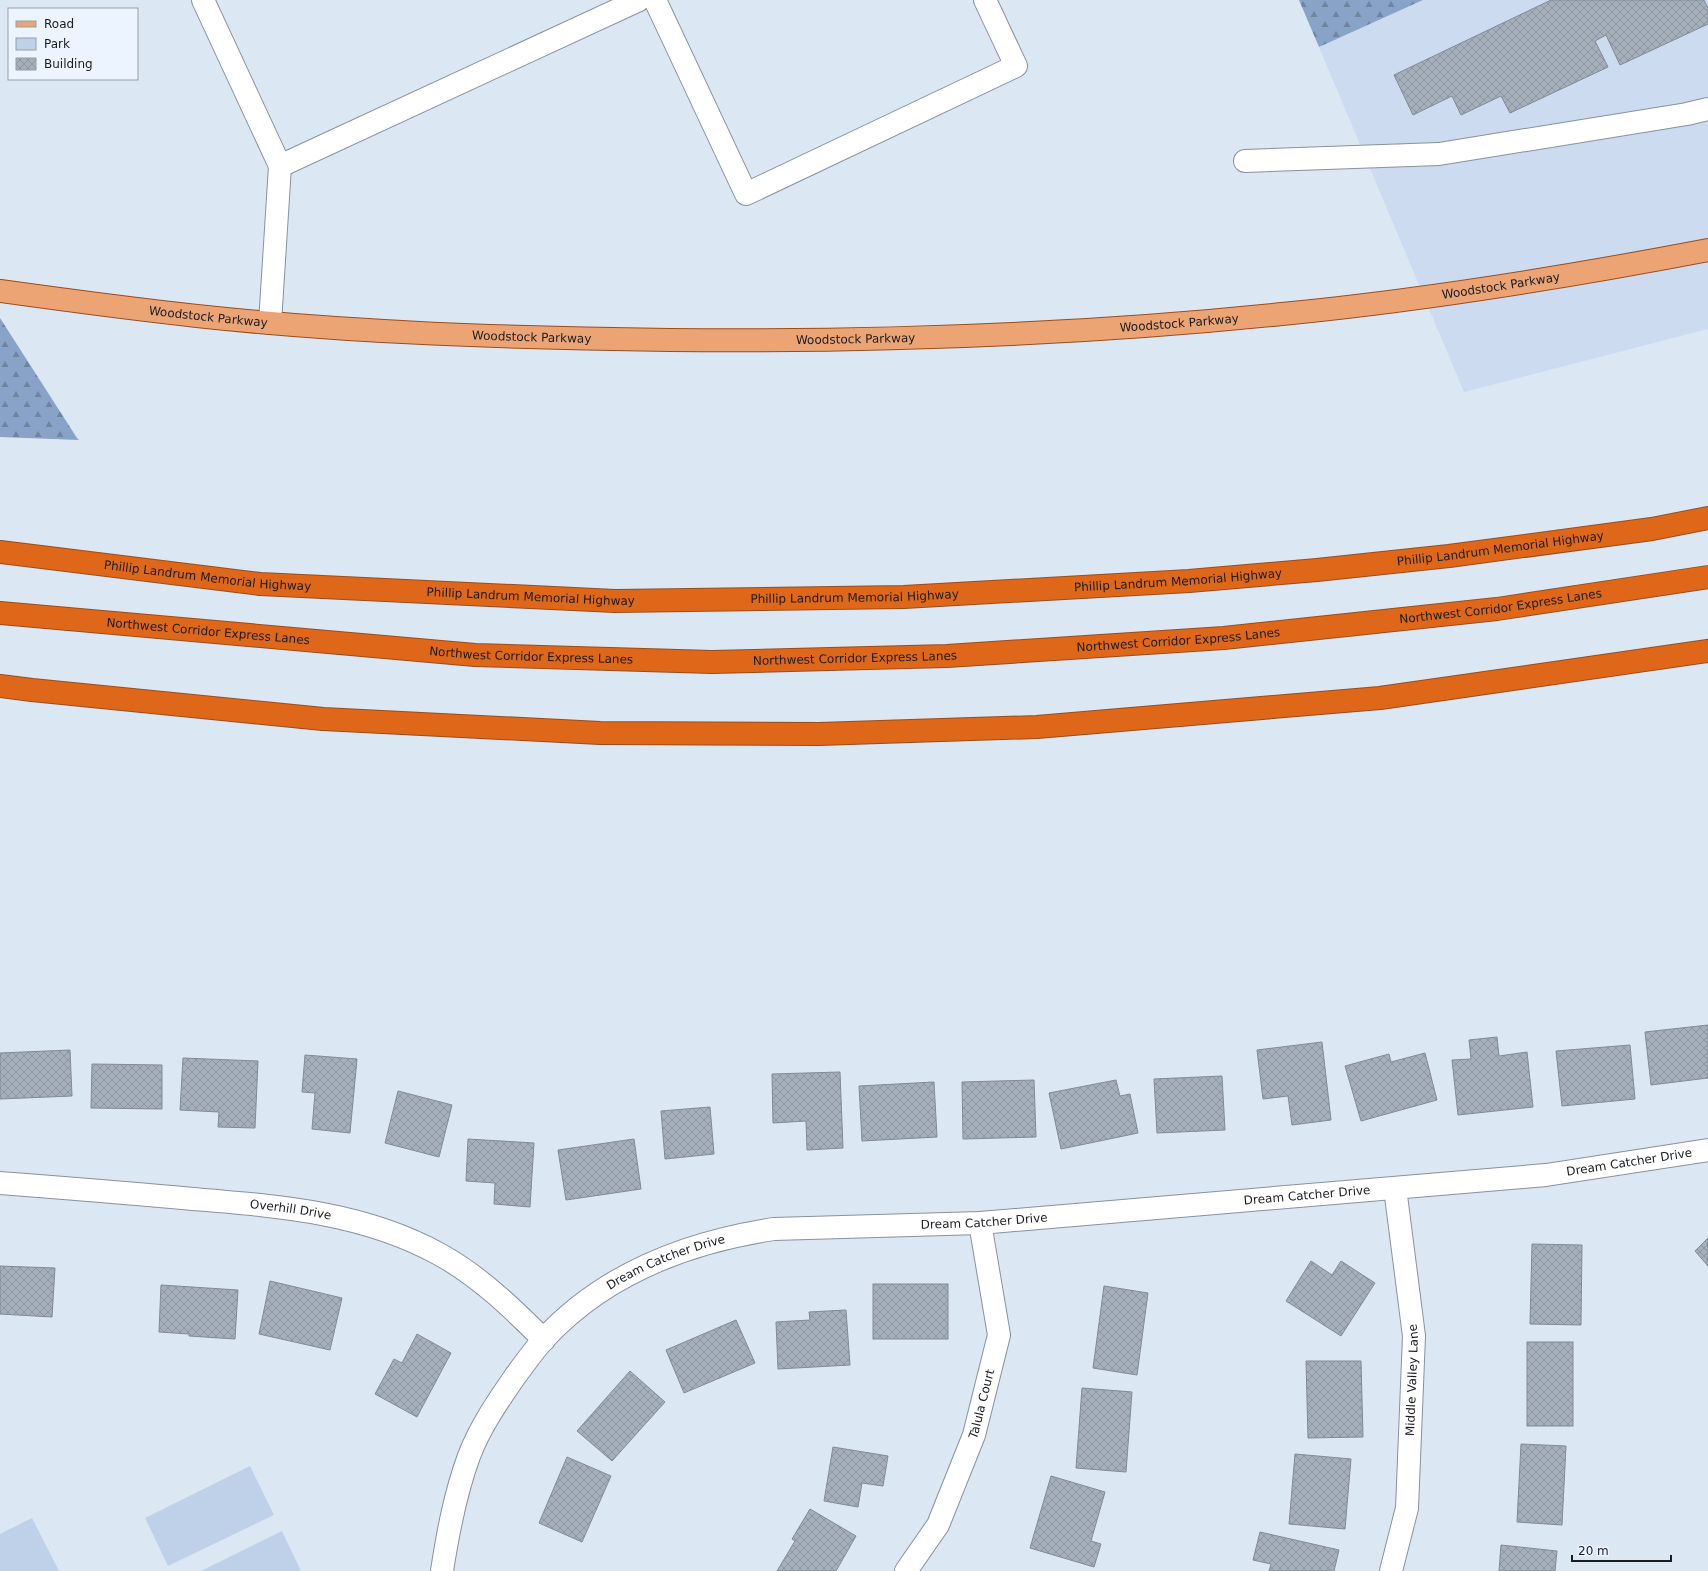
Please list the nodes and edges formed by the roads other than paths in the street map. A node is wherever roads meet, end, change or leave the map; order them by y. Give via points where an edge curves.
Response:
1 (203, 0) edge
2 (639, 0) edge
3 (655, 0) edge
4 (985, 0) edge
5 (1708, 109) edge
6 (1245, 162) dead end
7 (280, 166) junction
8 (1708, 250) edge
9 (0, 291) edge
10 (270, 323) junction
11 (1708, 518) edge
12 (0, 552) edge
13 (1708, 577) edge
14 (0, 612) edge
15 (1708, 651) edge
16 (0, 686) edge
17 (1708, 1150) edge
18 (0, 1183) edge
19 (1395, 1188) junction
20 (980, 1223) junction
21 (544, 1340) junction
22 (442, 1571) edge
23 (906, 1571) edge
24 (1390, 1571) edge

1 - 7 street
2 - 7 street
3 - 4 street via 746,194 1016,66
5 - 6 street via 1439,154
7 - 10 street
8 - 10 main road, Woodstock Parkway via 1519,283 1392,301 1138,327 997,335 862,339 589,339
9 - 10 main road, Woodstock Parkway via 198,317
11 - 12 highway, Phillip Landrum Memorial Highway via 1652,529 1449,556 1317,570 1181,581 896,597 615,601 260,584
13 - 14 highway, Northwest Corridor Express Lanes via 1497,609 1224,638 947,656 728,661 475,655
15 - 16 highway via 1380,698 1038,727 818,734 600,734 323,719
17 - 19 street, Dream Catcher Drive via 1546,1175
18 - 21 street, Overhill Drive via 284,1207 362,1223 412,1240 440,1254 467,1272 515,1311
19 - 20 street, Dream Catcher Drive
19 - 24 street, Middle Valley Lane via 1414,1336 1407,1508
20 - 21 street, Dream Catcher Drive via 774,1229 718,1240 665,1257 621,1278 563,1321
20 - 23 street, Talula Court via 999,1335 974,1435 938,1525
21 - 22 street, Dream Catcher Drive via 495,1405 470,1455 459,1484

